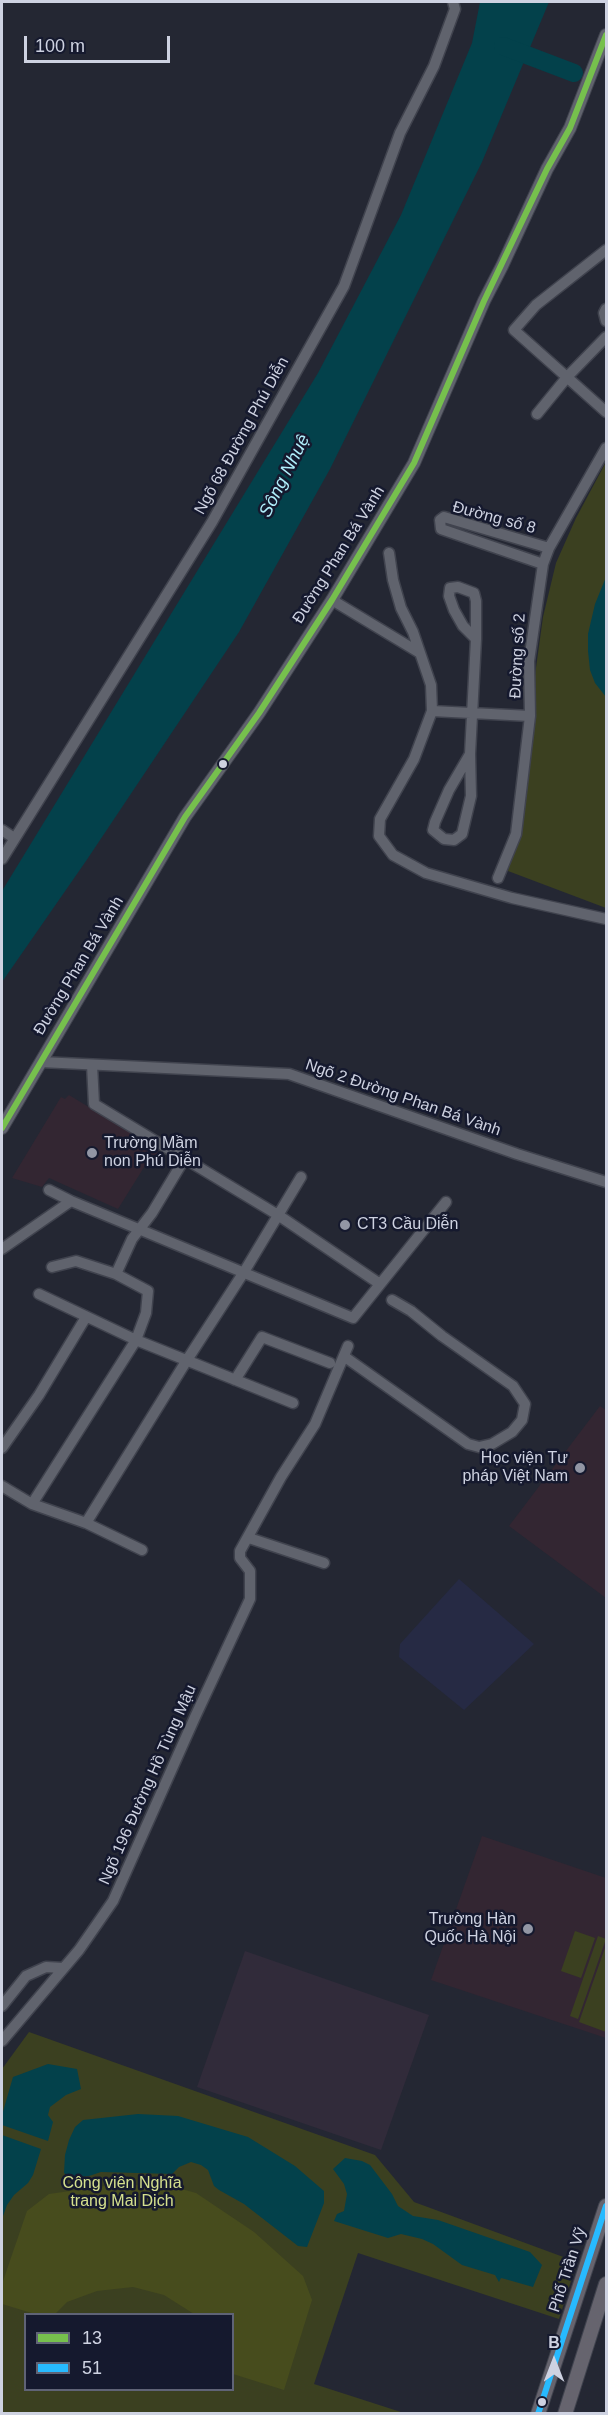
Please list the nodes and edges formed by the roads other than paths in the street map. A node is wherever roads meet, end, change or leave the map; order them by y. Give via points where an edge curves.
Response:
1 (453, 2) edge
2 (606, 35) edge
3 (606, 250) edge
4 (606, 309) edge
5 (606, 321) edge
6 (606, 337) edge
7 (568, 376) junction
8 (606, 412) edge
9 (537, 414) dead end
10 (606, 448) edge
11 (549, 548) junction
12 (389, 553) dead end
13 (543, 564) junction
14 (332, 600) junction
15 (476, 639) dead end
16 (420, 652) junction
17 (432, 711) junction
18 (472, 712) junction
19 (530, 716) junction
20 (470, 754) junction
21 (2, 830) edge
22 (14, 838) junction
23 (2, 858) edge
24 (498, 878) dead end
25 (606, 919) edge
26 (41, 1062) junction
27 (92, 1065) junction
28 (2, 1128) edge
29 (185, 1158) junction
30 (301, 1177) dead end
31 (606, 1182) edge
32 (49, 1190) dead end
33 (71, 1201) junction
34 (446, 1202) dead end
35 (278, 1215) junction
36 (140, 1229) junction
37 (2, 1249) edge
38 (52, 1267) dead end
39 (244, 1272) junction
40 (116, 1274) junction
41 (380, 1284) junction
42 (39, 1294) dead end
43 (392, 1300) dead end
44 (86, 1317) junction
45 (136, 1340) junction
46 (348, 1346) dead end
47 (345, 1357) junction
48 (187, 1360) junction
49 (330, 1364) dead end
50 (235, 1380) junction
51 (292, 1403) dead end
52 (2, 1448) edge
53 (2, 1486) edge
54 (32, 1504) junction
55 (86, 1523) junction
56 (249, 1538) junction
57 (142, 1550) dead end
58 (324, 1563) dead end
59 (63, 1968) junction
60 (2, 2006) edge
61 (2, 2041) edge
62 (606, 2205) edge
63 (606, 2284) edge
64 (538, 2414) edge
65 (565, 2414) edge

1 - 22 street, Ngõ 68 Đường Phú Diễn via 455,9 434,66 400,134 344,286 212,522
2 - 14 street, Đường Phan Bá Vành via 570,128 484,301 414,463
3 - 7 street via 536,305 514,330
4 - 5 street
6 - 7 street
7 - 8 street
7 - 9 street
10 - 11 street, Đường số 2
11 - 13 street, Đường số 2
11 - 13 street, Đường số 8 via 444,517 441,520 441,529
12 - 16 street via 401,608
13 - 19 street, Đường số 2 via 530,661
14 - 16 street
14 - 26 street, Đường Phan Bá Vành via 185,817
15 - 18 street
16 - 17 street via 431,685
17 - 18 street
17 - 25 street via 414,759 380,819 379,836 393,855 426,873
18 - 19 street
18 - 20 street
19 - 24 street, Đường số 2 via 516,834
20 - 20 street via 435,822 433,830 444,839 454,840 462,834 471,796
21 - 22 street
22 - 23 street, Ngõ 68 Đường Phú Diễn
26 - 27 street, Ngõ 2 Đường Phan Bá Vành
26 - 28 street, Đường Phan Bá Vành
27 - 29 street via 94,1104
27 - 31 street, Ngõ 2 Đường Phan Bá Vành via 289,1074
29 - 35 street
29 - 36 street
30 - 35 street
32 - 33 street
33 - 36 street
33 - 37 street
34 - 41 street
35 - 39 street
35 - 41 street
36 - 39 street
36 - 40 street
38 - 40 street via 76,1261
39 - 41 street via 353,1318
39 - 48 street
40 - 45 street via 148,1291 146,1313
42 - 44 street
43 - 47 street via 513,1386 525,1404 522,1420 512,1432 492,1444 468,1444
44 - 45 street
44 - 52 street
45 - 48 street
45 - 54 street
46 - 47 street
47 - 56 street via 315,1424
48 - 50 street
48 - 55 street
49 - 50 street via 262,1337
50 - 51 street
53 - 54 street
54 - 55 street
55 - 57 street
56 - 58 street
56 - 59 street, Ngõ 196 Đường Hồ Tùng Mậu via 240,1558 250,1571 250,1599 112,1901
59 - 60 street via 46,1967 26,1976
59 - 61 street, Ngõ 196 Đường Hồ Tùng Mậu
62 - 64 main road, Phố Trần Vỹ
63 - 65 main road

